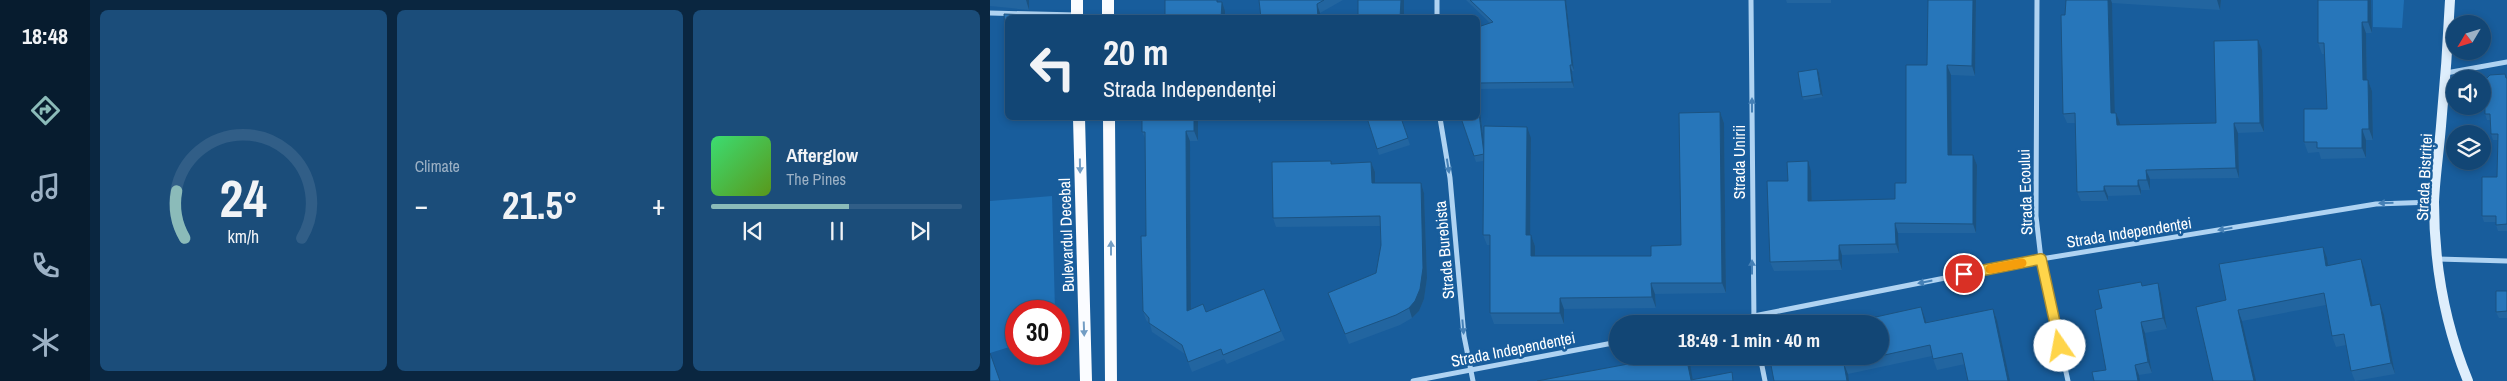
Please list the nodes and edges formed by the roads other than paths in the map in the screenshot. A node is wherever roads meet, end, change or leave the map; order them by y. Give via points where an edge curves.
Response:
1 (1077, 0) edge
2 (1108, 0) edge
3 (1437, 0) edge
4 (1751, 0) edge
5 (2037, 0) edge
6 (2450, 0) edge
7 (990, 13) edge
8 (1048, 15) edge
9 (1077, 15) edge
10 (1108, 15) edge
11 (1437, 15) edge
12 (2507, 62) edge
13 (2446, 70) edge
14 (2463, 70) edge
15 (2446, 73) edge
16 (1079, 120) edge
17 (1110, 120) edge
18 (1440, 120) edge
19 (2434, 202) junction
20 (2041, 259) junction
21 (2437, 259) junction
22 (2507, 261) edge
23 (1753, 315) edge
24 (1758, 315) edge
25 (1609, 344) edge
26 (1762, 365) edge
27 (1470, 371) junction
28 (1086, 381) edge
29 (1111, 381) edge
30 (1413, 381) edge
31 (1473, 381) edge
32 (1765, 381) edge
33 (2068, 381) edge
34 (2468, 381) edge

1 - 9 main road
2 - 10 main road
3 - 11 street
23 -> 4 street, Strada Unirii
5 - 20 street, Strada Ecoului via 2036,216
6 - 13 main road, Strada Bistriței
7 - 8 street
12 - 14 street
15 - 19 main road, Strada Bistriței
16 -> 28 main road, Bulevardul Decebal
29 -> 17 main road
18 -> 27 street, Strada Burebista via 1450,178
19 -> 20 street, Strada Independenței via 2376,204
19 - 21 main road, Strada Bistriței
20 -> 24 street, Strada Independenței
20 - 33 street, Strada Ecoului
21 - 22 street
21 - 34 main road, Strada Bistriței via 2453,345
25 - 27 street, Strada Independenței
26 - 32 street
27 - 30 street, Strada Independenței
27 - 31 street, Strada Burebista

